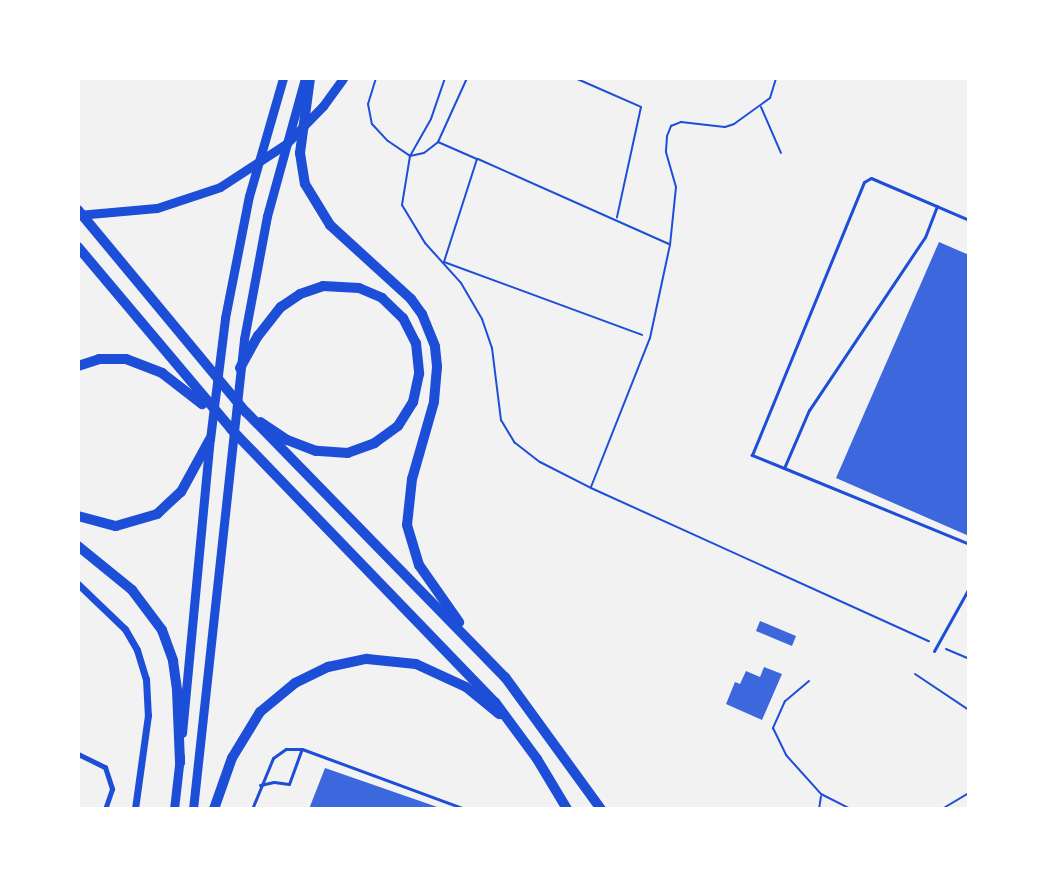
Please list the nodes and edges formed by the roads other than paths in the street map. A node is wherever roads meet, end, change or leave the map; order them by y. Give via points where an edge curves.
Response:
1 (283, 78) edge
2 (307, 78) edge
3 (343, 78) edge
4 (937, 206) junction
5 (78, 212) edge
6 (969, 220) edge
7 (78, 247) edge
8 (247, 344) junction
9 (78, 366) edge
10 (240, 368) joint
11 (246, 412) junction
12 (231, 429) junction
13 (210, 439) junction
14 (784, 468) junction
15 (78, 516) edge
16 (969, 544) edge
17 (78, 546) edge
18 (78, 584) edge
19 (969, 588) edge
20 (479, 649) junction
21 (934, 651) dead end
22 (517, 729) junction
23 (302, 749) junction
24 (78, 754) edge
25 (180, 763) junction
26 (260, 785) junction
27 (105, 809) edge
28 (135, 809) edge
29 (174, 809) edge
30 (193, 809) edge
31 (214, 809) edge
32 (252, 809) edge
33 (465, 809) edge
34 (567, 809) edge
35 (601, 809) edge

1 - 13 highway via 249,196 225,318
2 - 8 highway via 267,216
2 - 20 highway via 300,153 305,184 330,225 411,299 435,347 434,402 412,479 407,525 426,579
3 - 5 highway via 323,106 275,152 220,187 125,213
4 - 6 lane
4 - 14 lane via 925,237 809,410
4 - 14 lane via 871,178 864,182 752,455
5 - 11 highway
7 - 12 highway
8 - 10 highway
8 - 11 highway via 290,300 311,289 346,285 382,298 403,318 416,343 419,374 413,402 398,426 375,443 348,453 303,448
9 - 12 highway via 111,358 144,364 177,383
10 - 30 highway
11 - 20 highway
12 - 22 highway via 452,655
13 - 15 highway via 181,492 157,514 116,526
13 - 25 highway
14 - 16 lane
17 - 25 highway via 132,590 162,630 177,690
18 - 28 street via 125,629 146,679 148,715
19 - 21 lane
20 - 35 highway
22 - 31 highway via 466,687 435,670 393,659 345,662 295,683 260,712 232,758
22 - 34 highway
23 - 26 lane via 286,749 273,758
23 - 26 lane via 289,784
23 - 33 lane
24 - 27 street via 94,759 110,776
25 - 29 highway
26 - 32 lane

